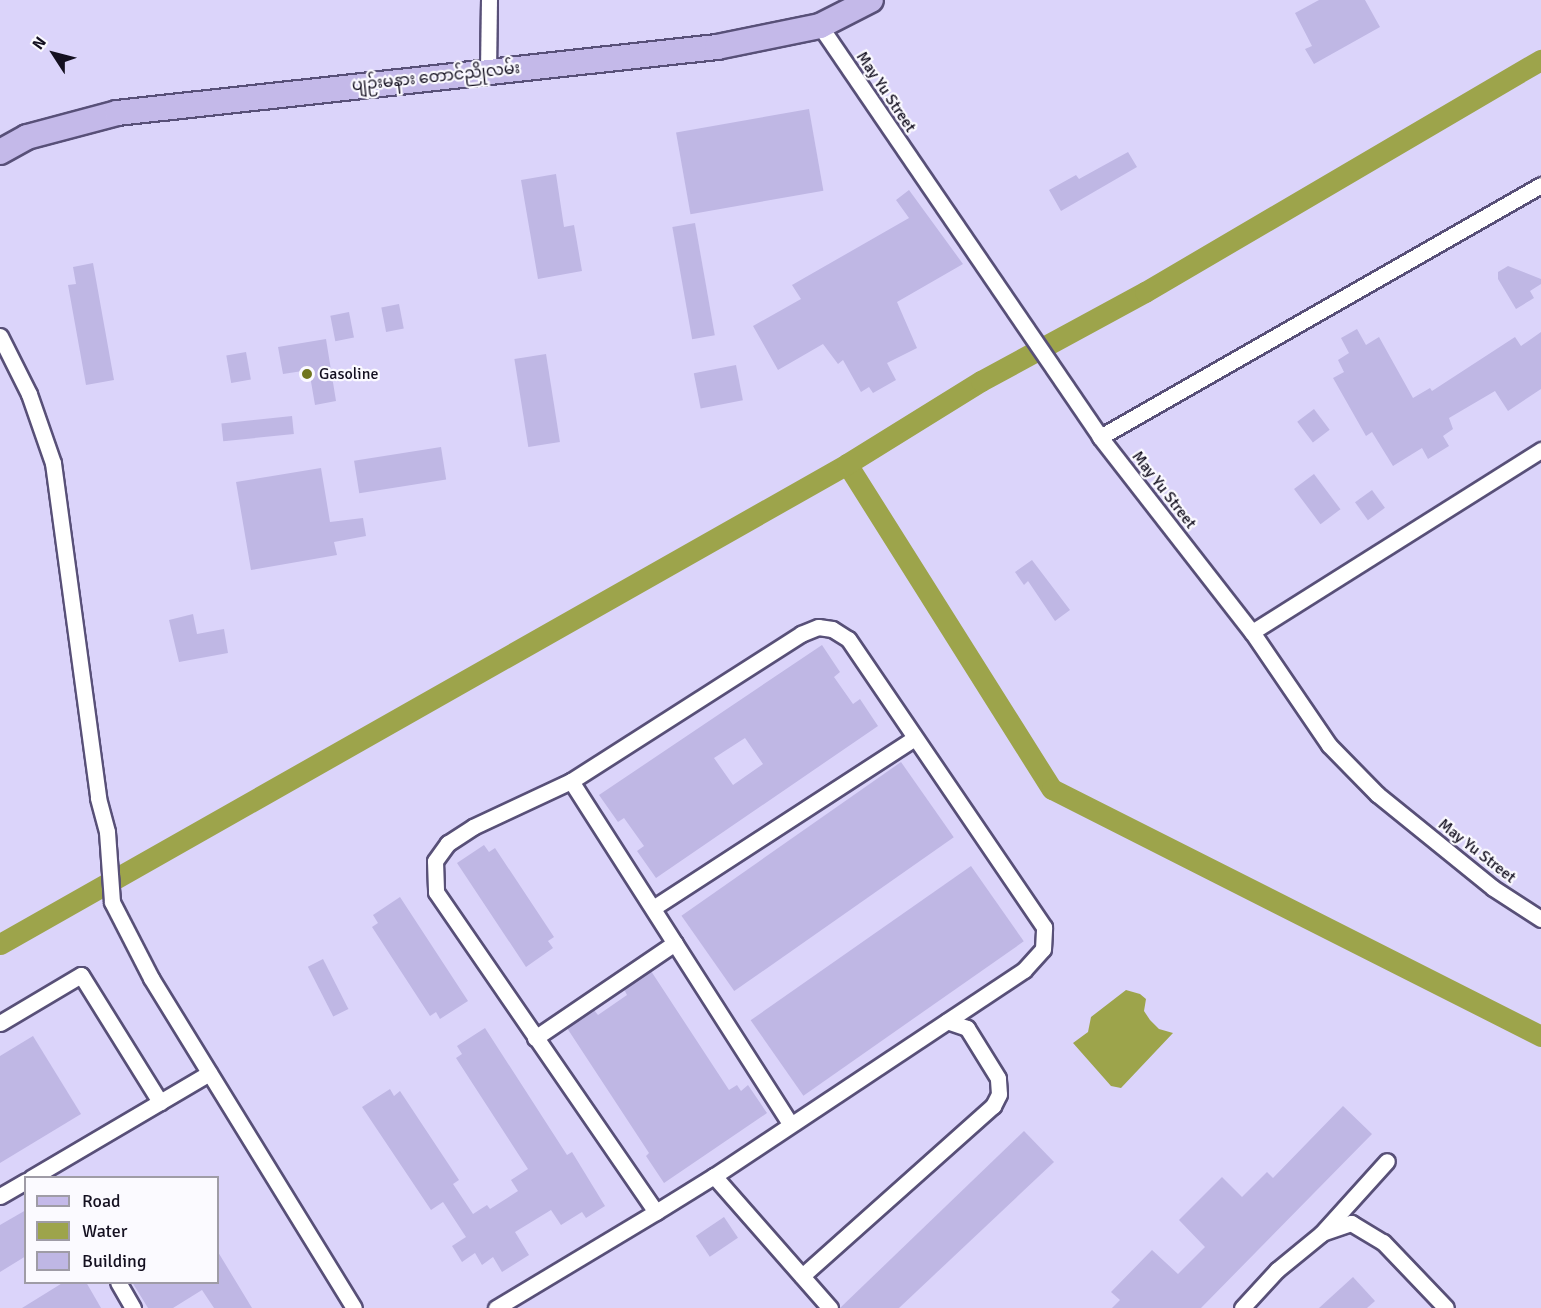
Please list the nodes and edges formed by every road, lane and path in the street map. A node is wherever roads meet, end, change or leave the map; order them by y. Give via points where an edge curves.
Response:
1 (489, 0) edge
2 (871, 0) edge
3 (820, 27) junction
4 (489, 71) junction
5 (0, 152) edge
6 (1541, 185) edge
7 (0, 336) edge
8 (1100, 437) junction
9 (1541, 450) edge
10 (1252, 632) junction
11 (915, 738) junction
12 (571, 781) junction
13 (653, 908) junction
14 (1541, 919) edge
15 (675, 943) junction
16 (947, 1021) junction
17 (0, 1023) edge
18 (534, 1038) junction
19 (209, 1072) junction
20 (160, 1102) junction
21 (790, 1124) junction
22 (1387, 1161) dead end
23 (52, 1172) edge
24 (714, 1176) junction
25 (24, 1182) edge
26 (0, 1196) edge
27 (656, 1212) junction
28 (1321, 1234) junction
29 (802, 1276) junction
30 (119, 1284) edge
31 (133, 1308) edge
32 (354, 1308) edge
33 (496, 1308) edge
34 (830, 1308) edge
35 (1242, 1308) edge
36 (1446, 1308) edge

1 - 4 street
2 - 3 main road, ပျဉ်းမနား တောင်ညိုလမ်း
3 - 4 main road, ပျဉ်းမနား တောင်ညိုလမ်း via 717,47
3 - 8 street, May Yu Street
4 - 5 main road, ပျဉ်းမနား တောင်ညိုလမ်း via 117,113 27,137
6 - 8 street
7 - 19 street via 29,394 53,463 98,798 107,832 112,902 151,978
8 - 10 street, May Yu Street
9 - 10 street
10 - 14 street, May Yu Street via 1329,745 1377,795 1493,888
11 - 12 street via 848,639 832,629 818,627
11 - 13 street
11 - 16 street via 1044,927 1043,949 1024,970
12 - 13 street
12 - 18 street via 447,843 435,861 436,892
13 - 15 street
15 - 18 street
15 - 21 street
16 - 21 street
16 - 29 street via 967,1028 998,1078 999,1094 993,1106
17 - 20 street via 81,975
18 - 27 street
19 - 20 street
19 - 32 street
20 - 23 street
21 - 24 street
22 - 28 street
24 - 27 street
24 - 29 street
25 - 26 street
27 - 33 street
28 - 35 street via 1278,1270
28 - 36 street via 1351,1223 1383,1242
29 - 34 street
30 - 31 street

